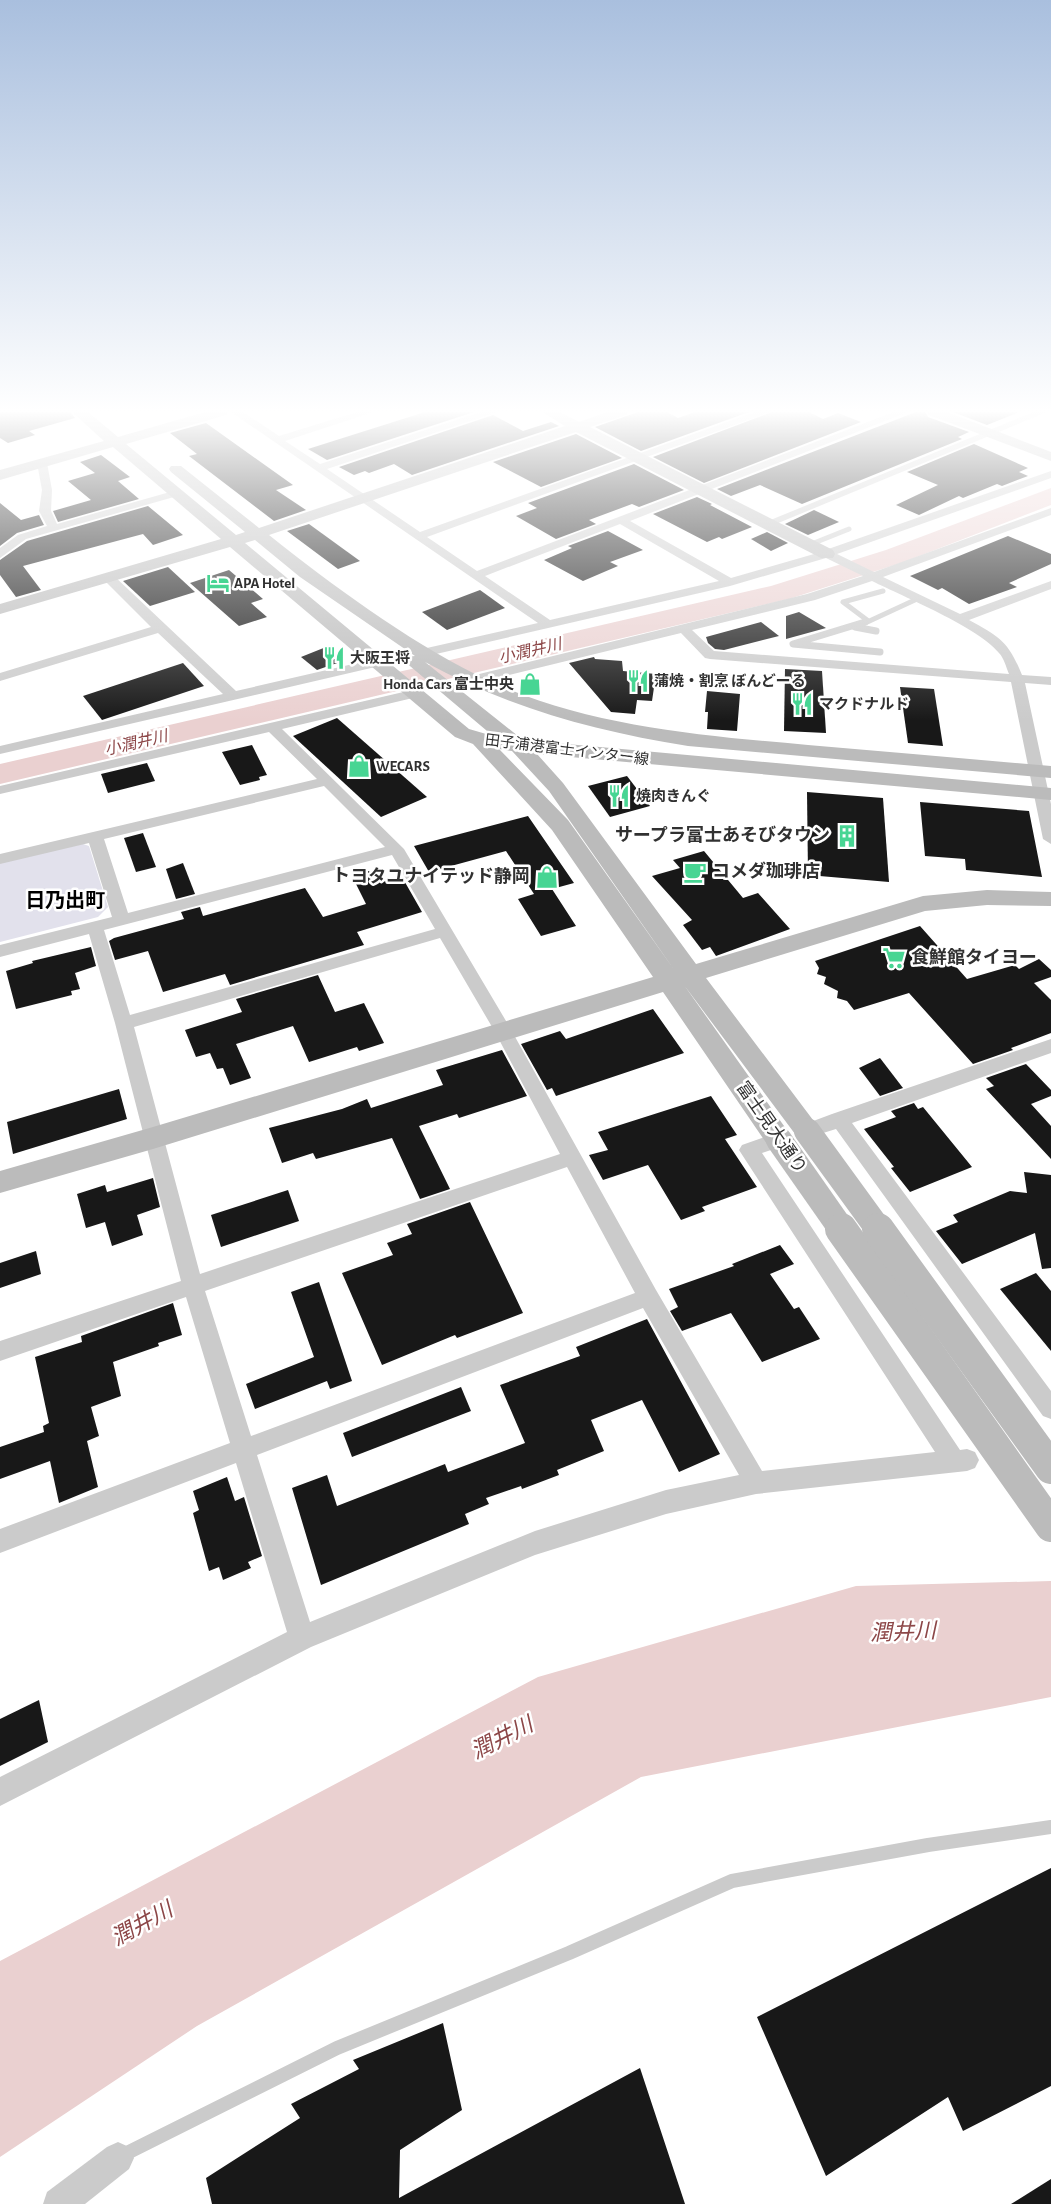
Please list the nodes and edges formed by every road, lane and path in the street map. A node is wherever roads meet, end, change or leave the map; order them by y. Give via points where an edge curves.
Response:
1 (48, 515) edge
2 (98, 515) edge
3 (202, 515) edge
4 (232, 515) edge
5 (315, 515) edge
6 (388, 515) edge
7 (478, 515) edge
8 (635, 515) edge
9 (750, 515) edge
10 (789, 515) edge
11 (937, 515) edge
12 (1041, 515) edge
13 (622, 520) junction
14 (767, 524) junction
15 (54, 527) junction
16 (849, 529) dead end
17 (256, 534) junction
18 (419, 536) junction
19 (234, 542) junction
20 (809, 545) junction
21 (0, 554) edge
22 (827, 554) junction
23 (306, 573) junction
24 (477, 575) junction
25 (872, 577) junction
26 (109, 578) junction
27 (730, 582) junction
28 (1049, 588) edge
29 (884, 590) dead end
30 (917, 599) junction
31 (0, 609) edge
32 (960, 619) junction
33 (867, 620) junction
34 (548, 624) junction
35 (855, 627) junction
36 (160, 628) junction
37 (684, 629) junction
38 (876, 631) dead end
39 (880, 652) dead end
40 (423, 653) junction
41 (379, 662) junction
42 (0, 677) edge
43 (1017, 678) junction
44 (472, 680) junction
45 (1051, 681) edge
46 (412, 694) junction
47 (234, 697) junction
48 (272, 727) junction
49 (480, 740) junction
50 (519, 747) junction
51 (0, 750) edge
52 (657, 761) junction
53 (1043, 771) edge
54 (327, 781) junction
55 (556, 787) junction
56 (0, 790) edge
57 (1046, 793) edge
58 (95, 836) junction
59 (1051, 839) edge
60 (396, 849) junction
61 (0, 859) edge
62 (1051, 900) edge
63 (122, 921) junction
64 (95, 927) junction
65 (446, 932) junction
66 (0, 951) edge
67 (680, 977) junction
68 (124, 1023) junction
69 (502, 1031) junction
70 (1051, 1046) edge
71 (839, 1119) junction
72 (807, 1131) junction
73 (154, 1138) junction
74 (779, 1140) junction
75 (571, 1158) junction
76 (0, 1182) edge
77 (193, 1286) junction
78 (648, 1297) junction
79 (0, 1351) edge
80 (1051, 1408) edge
81 (243, 1451) junction
82 (1051, 1468) edge
83 (756, 1482) junction
84 (1051, 1526) edge
85 (0, 1541) edge
86 (302, 1638) junction
87 (0, 1792) edge
88 (1051, 1826) edge
89 (118, 2158) joint
90 (59, 2204) edge

1 - 15 street
2 - 15 street
3 - 19 street, 田子浦港富士インター線
4 - 17 street, 田子浦港富士インター線
5 - 17 street
6 - 18 street
7 - 18 street
8 - 13 street
9 - 14 street
10 - 14 street
11 - 22 street
12 - 25 street
13 - 24 street
13 - 27 street
14 - 20 street
15 - 21 street via 22,537
16 - 20 lane
17 - 19 street
17 - 23 street, 田子浦港富士インター線
18 - 24 street
19 - 26 street
19 - 41 street, 田子浦港富士インター線
20 - 22 street
22 - 25 street
22 - 27 street
23 - 40 street, 田子浦港富士インター線
23 - 50 street
24 - 34 street
25 - 30 street
25 - 37 street via 811,597
26 - 31 street
26 - 36 street
27 - 34 street
28 - 32 street
29 - 33 lane via 843,602
30 - 32 street
30 - 33 lane
32 - 43 street via 990,637 1006,652
33 - 35 lane
34 - 40 street
35 - 38 lane
35 - 39 lane via 793,644
36 - 42 street
36 - 47 street
37 - 43 street via 710,655
37 - 44 street
40 - 44 street, 田子浦港富士インター線
41 - 46 street, 田子浦港富士インター線
41 - 47 street
43 - 45 street
43 - 53 street
44 - 53 street, 田子浦港富士インター線 via 574,717 688,740
46 - 48 street
46 - 49 street, 田子浦港富士インター線 via 462,733
47 - 51 street
48 - 54 street
48 - 56 street
49 - 50 street, 田子浦港富士インター線
49 - 67 street, 富士見大通り via 560,825
50 - 52 street, 田子浦港富士インター線
50 - 55 street, 富士見大通り
52 - 55 street via 584,761 562,772
52 - 57 street, 田子浦港富士インター線
53 - 57 street
54 - 58 street
54 - 60 street
55 - 67 street, 富士見大通り
57 - 59 street
58 - 61 street
58 - 63 street
60 - 63 street
60 - 65 street
62 - 67 street via 1003,896 923,904
63 - 64 street
64 - 66 street
64 - 68 street
65 - 68 street
65 - 69 street
67 - 69 street
67 - 72 street, 富士見大通り
67 - 74 street, 富士見大通り
68 - 73 street
69 - 73 street
69 - 75 street
70 - 71 street
71 - 72 street
71 - 80 street
72 - 82 street, 富士見大通り, bridge
73 - 76 street
73 - 77 street
74 - 83 street via 748,1150 961,1461
74 - 84 street, 富士見大通り, bridge
75 - 77 street
75 - 78 street
77 - 79 street
77 - 81 street
78 - 81 street
78 - 83 street
81 - 85 street
81 - 86 street
83 - 86 street via 666,1502 535,1543
86 - 87 street
88 - 89 lane via 732,1881 569,1953 337,2048
89 - 90 street

